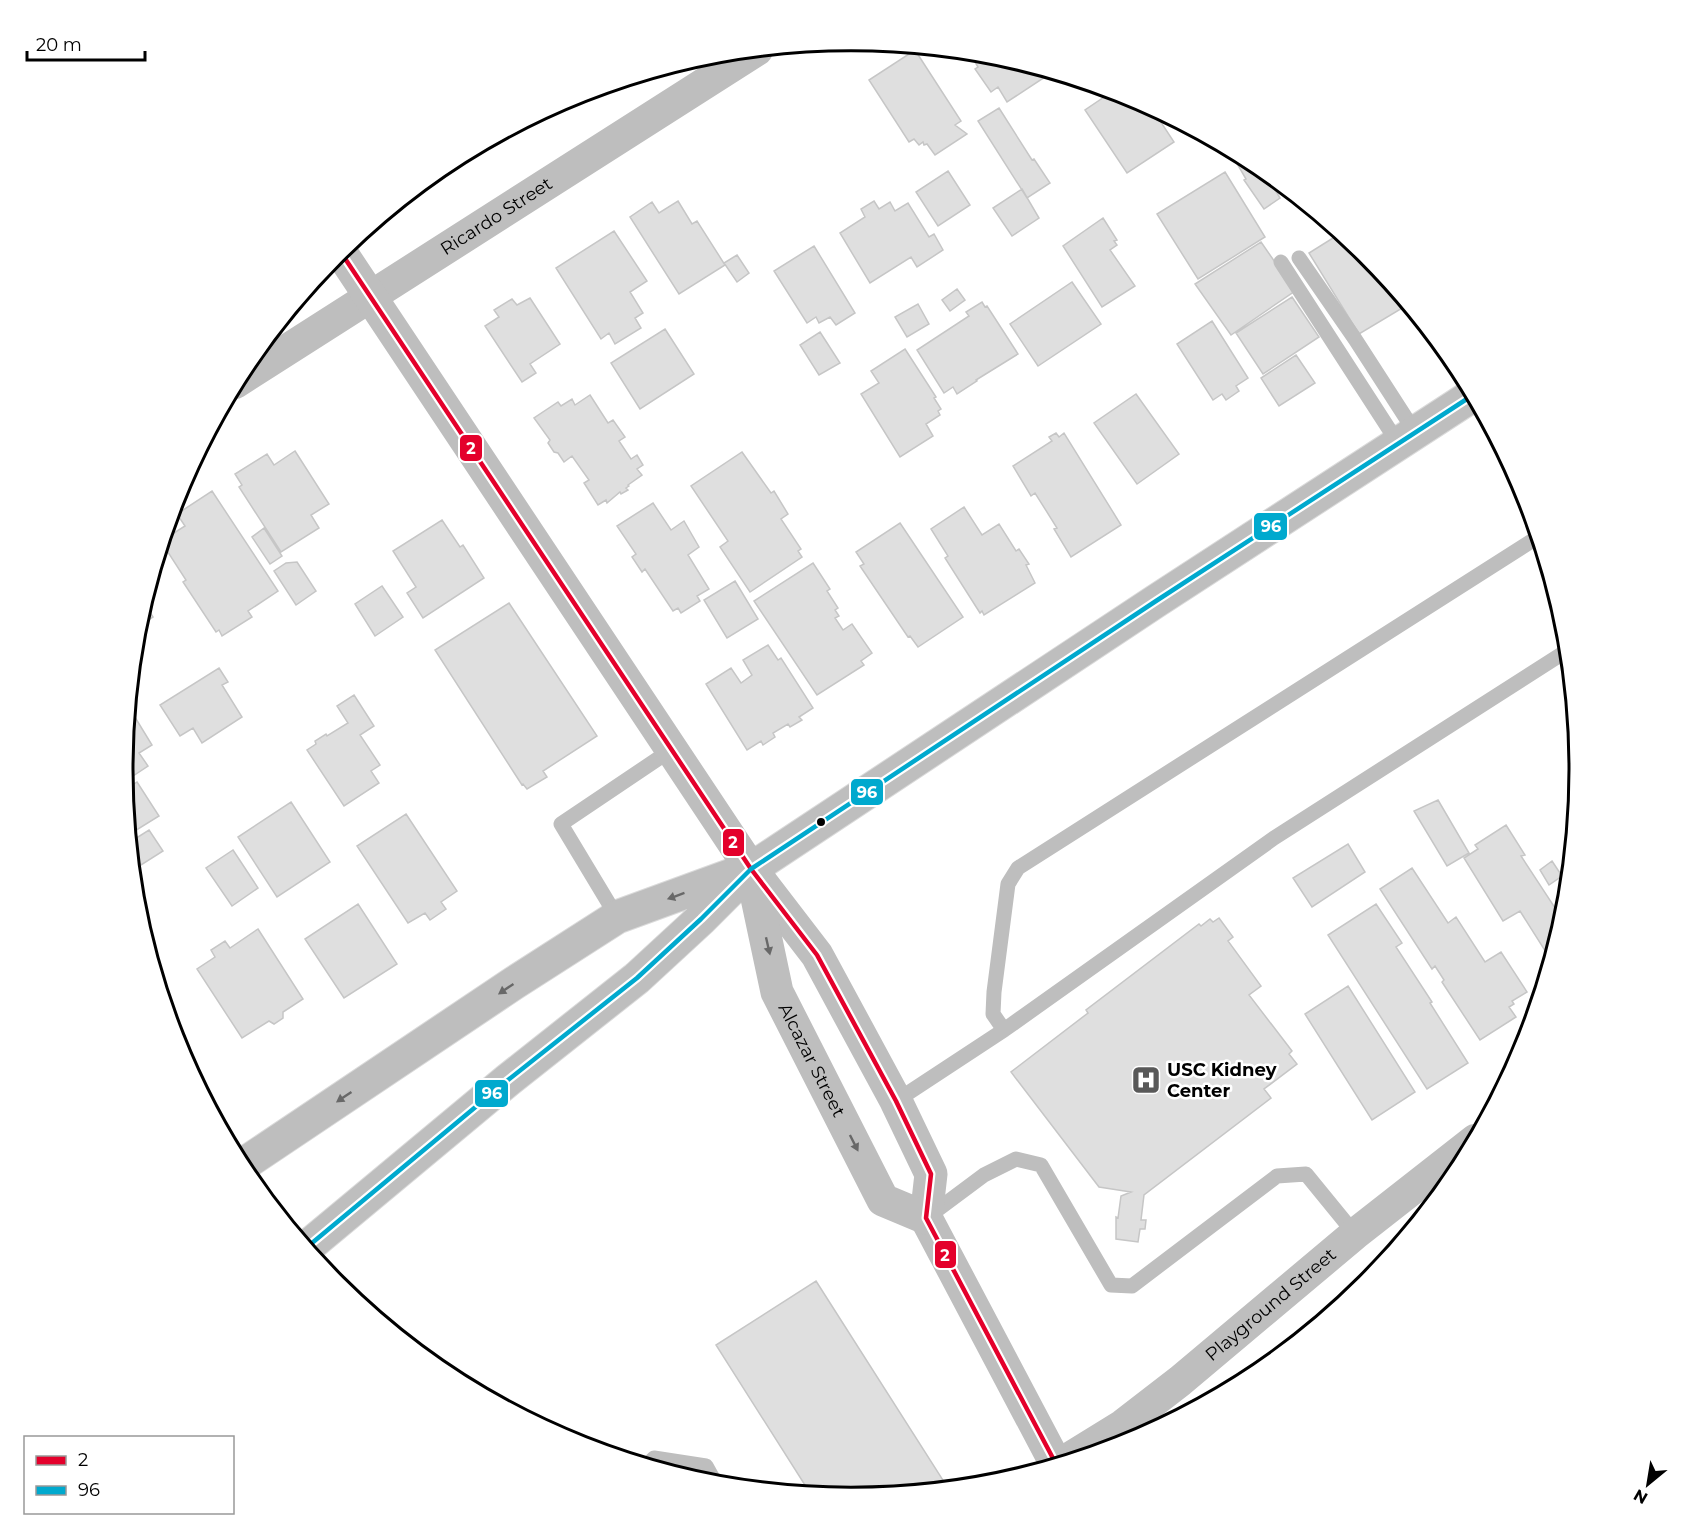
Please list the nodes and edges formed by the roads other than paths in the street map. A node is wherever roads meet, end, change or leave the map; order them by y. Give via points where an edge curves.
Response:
1 (742, 60) edge
2 (1299, 258) dead end
3 (345, 259) edge
4 (1281, 262) dead end
5 (371, 297) junction
6 (252, 373) edge
7 (1466, 399) edge
8 (1407, 437) junction
9 (1532, 541) edge
10 (1560, 655) edge
11 (671, 750) junction
12 (751, 869) junction
13 (617, 917) junction
14 (1004, 1030) junction
15 (896, 1101) junction
16 (1457, 1153) edge
17 (249, 1160) edge
18 (926, 1218) junction
19 (1355, 1234) junction
20 (312, 1243) edge
21 (1088, 1447) edge
22 (1053, 1458) edge
23 (653, 1459) edge
24 (710, 1473) edge

1 - 5 street, Ricardo Street
2 - 8 lane via 1355,339
3 - 5 main road, Alcazar Street
4 - 8 lane
5 - 6 street, Ricardo Street
5 - 11 main road, Alcazar Street
7 - 8 main road
8 - 12 main road
9 - 14 lane via 1018,868 1008,884 994,992 993,1014
10 - 14 lane via 1274,838
11 - 12 main road, Alcazar Street
11 - 13 lane via 561,824
12 -> 13 main road
12 - 15 main road, Alcazar Street via 817,955
12 -> 18 main road, Alcazar Street via 777,992 883,1200
12 - 20 main road via 637,978
13 -> 17 main road
14 - 15 lane
15 - 18 main road, Alcazar Street via 931,1174
16 - 19 street, Playground Street
18 - 19 lane via 984,1175 1016,1159 1041,1166 1111,1285 1132,1286 1277,1176 1306,1174
18 - 22 main road
19 - 21 street, Playground Street via 1180,1381
23 - 24 lane via 706,1466

